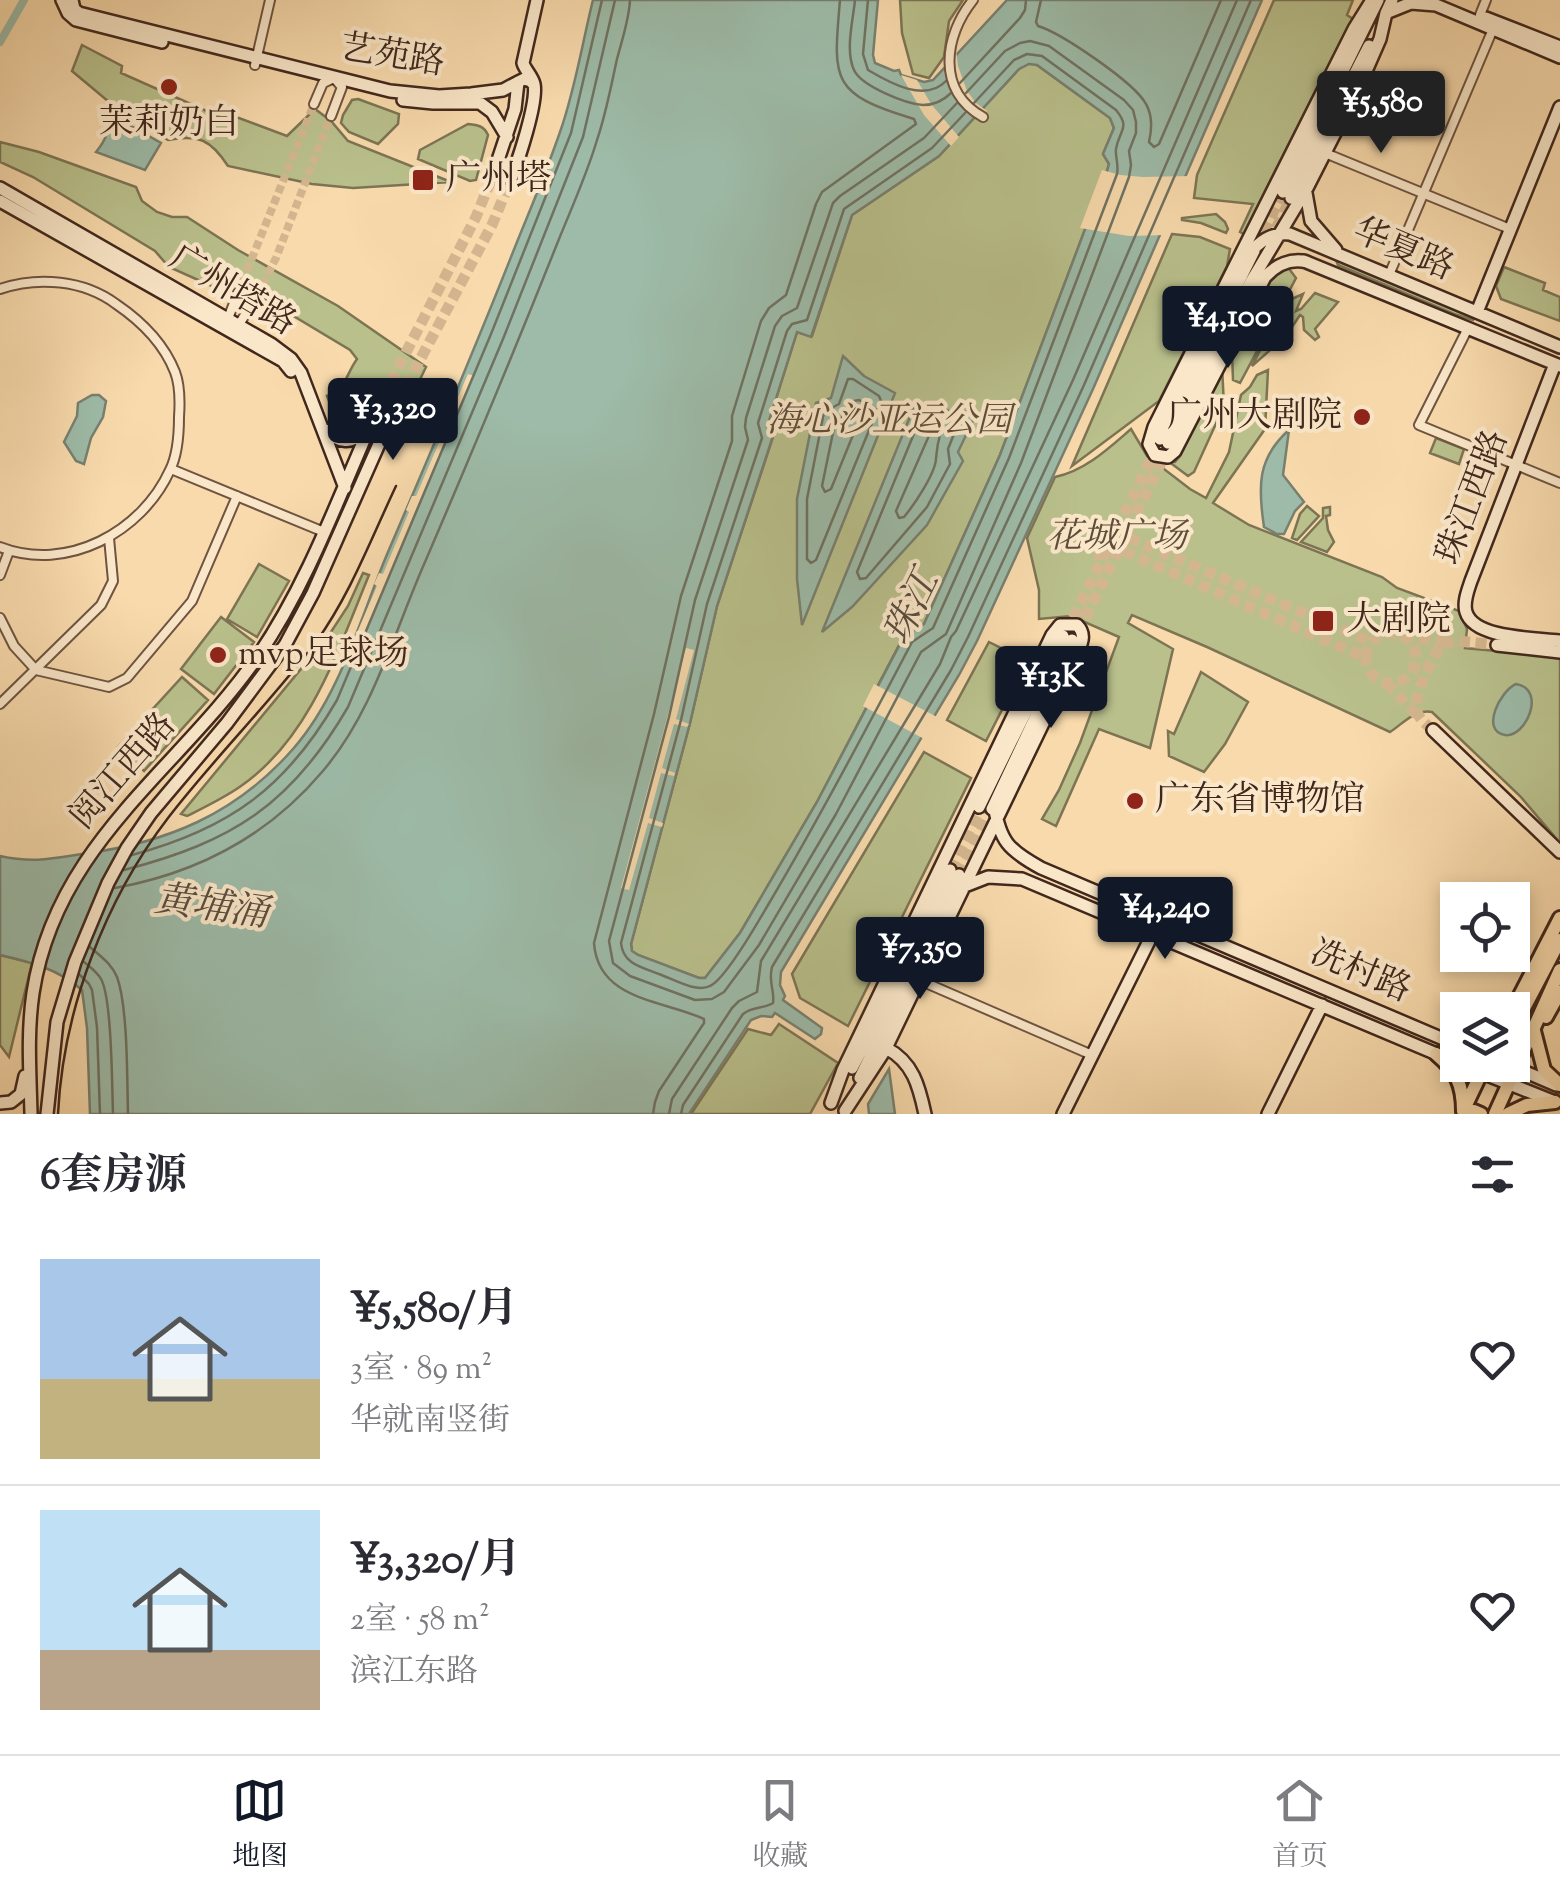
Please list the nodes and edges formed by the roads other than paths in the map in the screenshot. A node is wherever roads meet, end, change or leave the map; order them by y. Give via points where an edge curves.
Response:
1 (62, 0) edge
2 (72, 0) edge
3 (270, 0) edge
4 (537, 0) edge
5 (973, 0) edge
6 (1375, 0) edge
7 (1392, 0) edge
8 (1441, 0) edge
9 (1486, 0) edge
10 (1386, 13) junction
11 (1480, 16) junction
12 (1493, 29) junction
13 (1560, 47) edge
14 (1560, 57) edge
15 (256, 62) junction
16 (333, 82) junction
17 (518, 82) junction
18 (534, 85) junction
19 (314, 104) tunnel mouth
20 (1560, 107) edge
21 (331, 116) tunnel mouth
22 (983, 117) dead end
23 (506, 137) junction
24 (1325, 154) junction
25 (494, 175) tunnel mouth
26 (511, 179) tunnel mouth
27 (0, 188) edge
28 (1307, 188) junction
29 (1424, 194) junction
30 (1287, 195) junction
31 (0, 201) edge
32 (1510, 230) junction
33 (1281, 233) junction
34 (1256, 240) junction
35 (1339, 253) junction
36 (1307, 262) junction
37 (1334, 272) junction
38 (1243, 275) junction
39 (1390, 275) junction
40 (0, 288) edge
41 (238, 292) tunnel mouth
42 (257, 296) tunnel mouth
43 (1477, 312) junction
44 (231, 325) junction
45 (1468, 328) junction
46 (1560, 347) edge
47 (1558, 365) edge
48 (384, 397) tunnel mouth
49 (398, 402) tunnel mouth
50 (371, 424) junction
51 (321, 426) junction
52 (1164, 441) tunnel mouth
53 (1515, 464) junction
54 (171, 469) junction
55 (1560, 483) edge
56 (342, 490) junction
57 (237, 496) junction
58 (351, 507) junction
59 (324, 532) junction
60 (109, 538) junction
61 (5, 549) edge
62 (0, 576) edge
63 (0, 618) edge
64 (1560, 641) edge
65 (1497, 645) tunnel mouth
66 (1560, 652) edge
67 (36, 670) junction
68 (0, 704) edge
69 (1433, 730) tunnel mouth
70 (994, 805) junction
71 (996, 819) junction
72 (1560, 852) edge
73 (1027, 860) junction
74 (976, 861) junction
75 (954, 874) junction
76 (1020, 878) junction
77 (1560, 918) edge
78 (1152, 935) junction
79 (1560, 940) edge
80 (1560, 970) edge
81 (919, 980) junction
82 (1522, 992) edge
83 (1560, 992) edge
84 (1530, 996) edge
85 (1322, 1005) junction
86 (1534, 1029) junction
87 (1530, 1036) edge
88 (1440, 1037) edge
89 (886, 1048) junction
90 (1440, 1050) edge
91 (29, 1052) junction
92 (1436, 1054) junction
93 (1092, 1055) junction
94 (1440, 1056) edge
95 (1530, 1076) edge
96 (1477, 1082) edge
97 (1505, 1082) edge
98 (1508, 1084) junction
99 (1559, 1093) edge
100 (827, 1108) edge
101 (2, 1109) edge
102 (1462, 1112) edge
103 (844, 1113) edge
104 (31, 1114) edge
105 (48, 1114) edge
106 (925, 1114) edge
107 (1063, 1114) edge
108 (1268, 1114) edge
109 (1480, 1114) edge
110 (1495, 1114) edge
111 (1508, 1114) edge

1 - 15 main road, 艺苑路 via 76,20
2 - 15 main road, 艺苑路 via 79,13
3 - 15 street
4 - 18 main road via 522,62
5 - 22 street via 959,18 950,72 958,92
6 - 30 main road via 1354,29
7 - 10 main road
8 - 11 main road
9 - 11 street
10 - 12 main road via 1428,3
10 - 24 main road
10 - 30 main road
11 - 13 main road
12 - 14 main road
12 - 29 street
15 - 16 main road, 艺苑路
16 - 17 main road, 艺苑路 via 440,96 494,92
16 - 19 street
16 - 21 street
16 - 23 main road, 艺苑路 via 418,102 480,104
17 - 18 main road, 艺苑路
17 - 23 main road
18 - 26 main road
20 - 32 main road
23 - 25 main road
24 - 28 main road
24 - 29 street
27 - 44 main road, 广州塔路
28 - 30 main road
28 - 35 main road via 1311,221
29 - 32 street
29 - 39 street
30 - 33 main road
30 - 34 main road
31 - 44 main road, 广州塔路
32 - 43 main road
33 - 34 main road
33 - 35 main road, 华夏路
33 - 38 main road
34 - 38 main road
34 - 38 main road
35 - 37 main road via 1328,262
35 - 39 main road, 华夏路
36 - 37 main road, 华夏路
36 - 38 main road, 华夏路 via 1280,260
36 - 38 main road via 1291,261 1265,277 1175,452 1160,457 1149,444 1154,427
37 - 45 main road, 华夏路
38 - 52 main road
39 - 43 main road, 华夏路
40 - 54 street via 31,282 81,286 144,326 177,376
41 - 44 street
42 - 44 street
43 - 46 main road, 华夏路
44 - 51 main road, 广州塔路 via 291,359
44 - 56 main road, 广州塔路 via 293,374
45 - 47 main road, 华夏路
45 - 53 street via 1420,425
47 - 53 main road, 珠江西路
48 - 50 main road, 阅江西路
49 - 58 main road, 阅江西路
50 - 51 main road via 348,441
50 - 56 main road, 阅江西路
51 - 56 main road, 广州塔路
53 - 55 street
53 - 64 main road, 珠江西路 via 1465,611 1485,631
54 - 57 street
54 - 60 street via 144,508
56 - 58 main road, 广州塔路
56 - 59 main road, 阅江西路
57 - 59 street
57 - 67 street via 192,601 127,678 109,687
58 - 105 main road, 阅江西路 via 285,645 127,848 96,910 57,1022
59 - 91 main road, 阅江西路 via 254,661 93,849 59,910 39,967
60 - 61 street via 58,554
60 - 67 street via 113,581 101,605
61 - 62 street
63 - 67 street
65 - 66 main road
67 - 68 street
69 - 72 main road
70 - 71 main road, 冼村路
70 - 74 main road
70 - 75 main road via 1068,638 967,828
71 - 73 main road, 冼村路 via 1004,841
71 - 74 main road
71 - 75 main road via 1082,644 1076,625 1064,624 1052,635
73 - 76 main road via 1018,866
73 - 88 main road, 冼村路
74 - 75 main road
75 - 76 main road, 冼村路
75 - 81 main road
75 - 100 main road
75 - 103 main road
76 - 78 main road, 冼村路
77 - 82 main road
78 - 85 main road, 冼村路
78 - 93 main road
79 - 84 main road
80 - 86 main road
81 - 89 main road
81 - 93 street
83 - 86 main road
85 - 92 main road, 冼村路
85 - 108 main road
86 - 87 main road
86 - 99 main road via 1541,1062
89 - 103 main road
89 - 106 main road via 914,1076
90 - 92 main road
91 - 101 main road via 21,1094
91 - 104 main road, 阅江西路
92 - 94 main road, 冼村路
92 - 102 main road via 1462,1086
93 - 107 main road
95 - 99 main road
96 - 102 main road
97 - 98 main road, 冼村路
98 - 99 main road, 冼村路
98 - 110 main road
99 - 111 main road
102 - 109 main road

